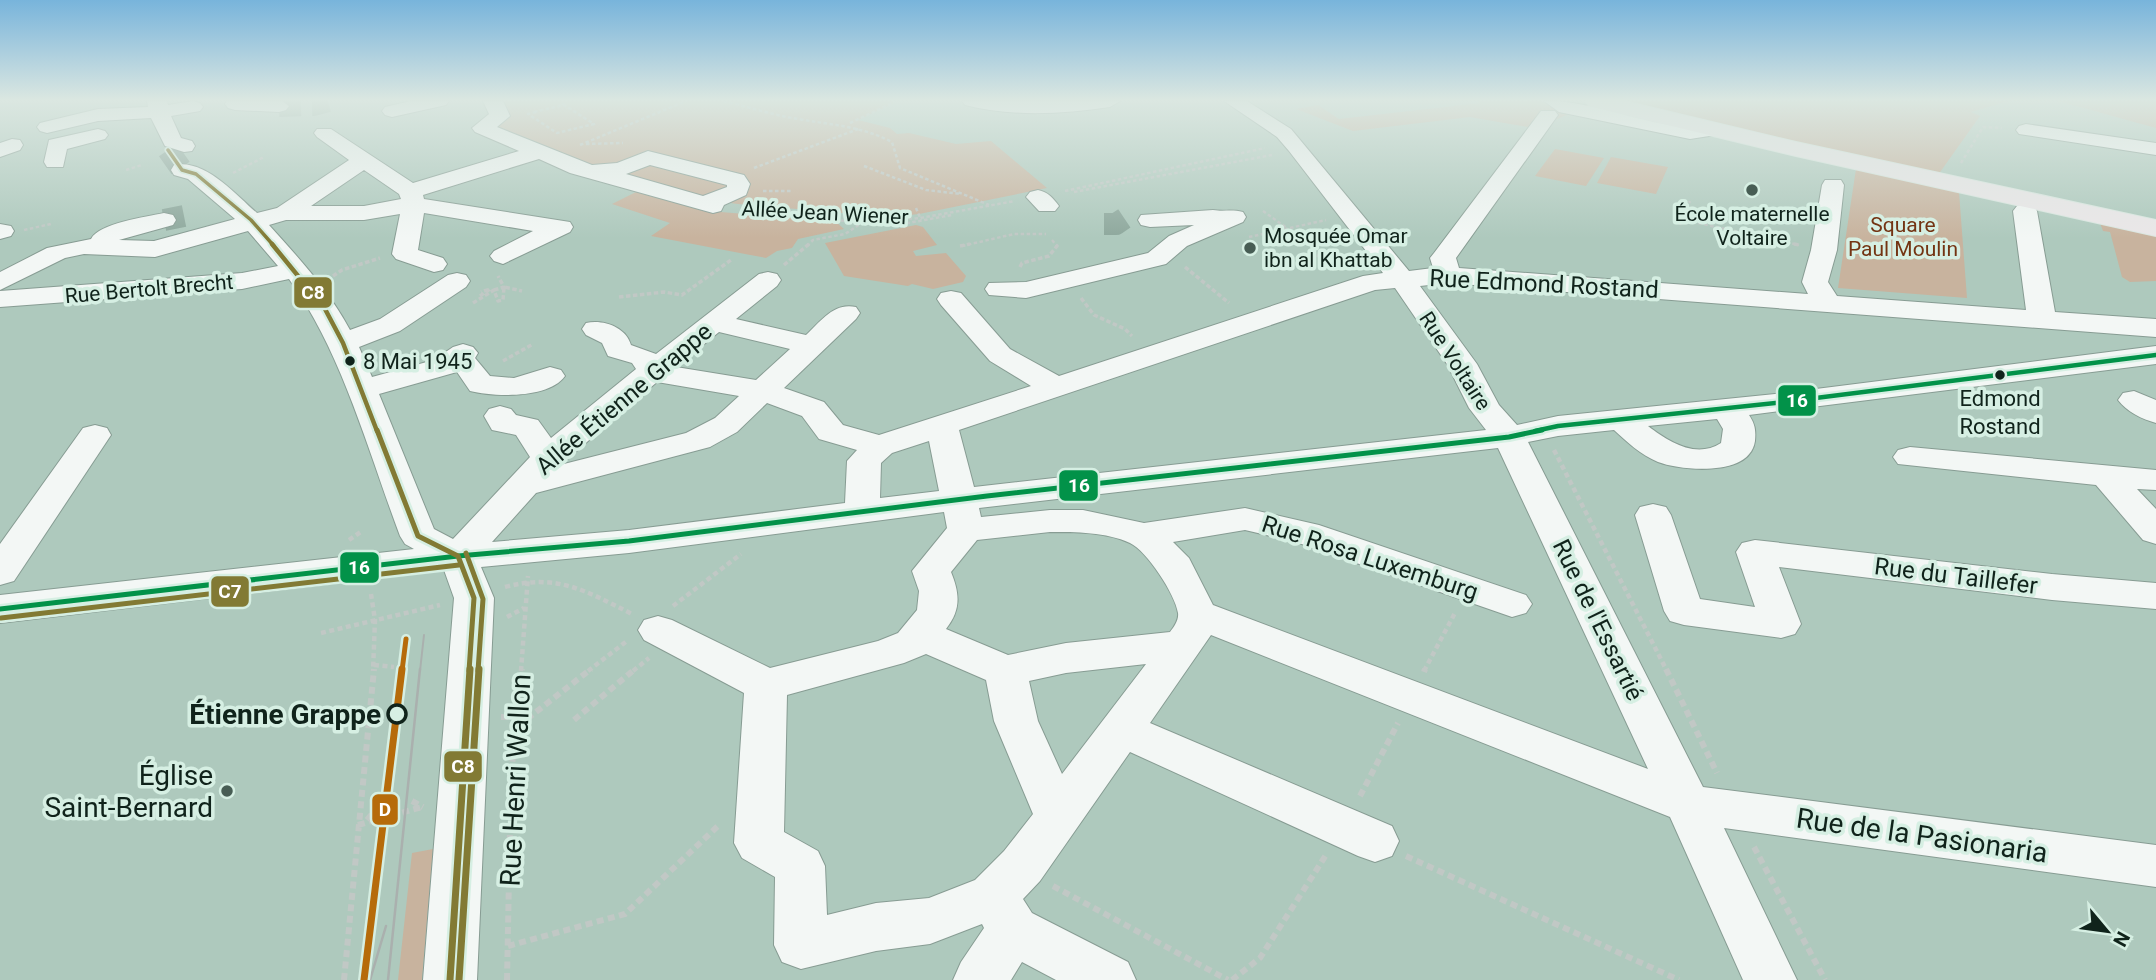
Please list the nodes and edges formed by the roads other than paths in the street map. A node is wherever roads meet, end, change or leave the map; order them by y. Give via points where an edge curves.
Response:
1 (57, 147) edge
2 (344, 147) edge
3 (527, 147) edge
4 (1292, 147) edge
5 (1523, 147) edge
6 (1790, 147) edge
7 (544, 154) junction
8 (364, 160) junction
9 (55, 162) dead end
10 (192, 170) tunnel mouth
11 (590, 172) junction
12 (1833, 185) dead end
13 (412, 197) junction
14 (2025, 211) dead end
15 (231, 212) junction
16 (285, 213) junction
17 (164, 220) tunnel mouth
18 (1150, 220) tunnel mouth
19 (2156, 228) edge
20 (84, 239) junction
21 (503, 256) dead end
22 (433, 264) dead end
23 (1448, 275) junction
24 (1401, 278) junction
25 (304, 279) junction
26 (768, 280) road end
27 (0, 282) edge
28 (463, 289) road end
29 (999, 289) dead end
30 (0, 299) edge
31 (951, 299) dead end
32 (1827, 302) junction
33 (846, 313) dead end
34 (2042, 320) junction
35 (715, 323) junction
36 (2156, 328) edge
37 (596, 329) dead end
38 (343, 342) junction
39 (812, 345) junction
40 (2156, 355) edge
41 (2105, 360) junction
42 (653, 372) junction
43 (550, 376) dead end
44 (1057, 388) junction
45 (360, 390) junction
46 (763, 391) junction
47 (1725, 408) junction
48 (500, 416) dead end
49 (1622, 420) junction
50 (942, 426) junction
51 (95, 435) dead end
52 (1509, 437) junction
53 (880, 446) junction
54 (1910, 457) dead end
55 (548, 458) junction
56 (2106, 475) junction
57 (2156, 480) edge
58 (520, 486) junction
59 (862, 512) junction
60 (962, 515) junction
61 (1653, 515) dead end
62 (2156, 532) edge
63 (1144, 535) junction
64 (458, 556) junction
65 (0, 572) edge
66 (2156, 596) edge
67 (1512, 604) dead end
68 (0, 609) edge
69 (1189, 630) junction
70 (666, 634) road end
71 (921, 635) junction
72 (1005, 671) junction
73 (776, 691) junction
74 (1121, 729) junction
75 (1688, 804) junction
76 (1057, 814) junction
77 (1359, 834) road end
78 (2156, 866) edge
79 (1009, 897) junction
80 (450, 980) edge
81 (980, 980) edge
82 (1109, 980) edge
83 (1770, 980) edge

1 - 9 street
2 - 8 street
3 - 7 street
4 - 24 street, Rue Voltaire
5 - 23 street via 1443,258
6 - 19 main road
7 - 11 street
7 - 13 street
8 - 13 street
8 - 16 street
10 - 15 street
11 - 11 street via 621,169 648,158 739,184 738,190 708,204
12 - 32 street via 1815,282
13 - 16 street via 364,213
13 - 21 street via 499,220 561,227
13 - 22 street via 405,254
14 - 34 street
15 - 16 street
15 - 20 street via 155,248
15 - 25 street
17 - 20 street
18 - 29 street via 1234,216 1178,241 1157,259 1026,290
20 - 27 street
23 - 24 street, Rue Edmond Rostand
23 - 32 street, Rue Edmond Rostand
24 - 44 street, Rue Edmond Rostand via 1341,291
24 - 52 street, Rue Voltaire via 1462,364 1485,408
25 - 30 street, Rue Bertolt Brecht
25 - 38 street
26 - 35 street, Allée Étienne Grappe
28 - 38 street
31 - 44 street via 1000,355
32 - 34 street, Rue Edmond Rostand
33 - 39 street
34 - 36 street, Rue Edmond Rostand
34 - 41 street
35 - 39 street
35 - 42 street, Allée Étienne Grappe
37 - 42 street via 615,339 618,349 643,357
38 - 45 street
39 - 46 street
40 - 41 street
41 - 47 street
42 - 46 street
42 - 55 street, Allée Étienne Grappe
43 - 45 street via 516,387 481,384 459,357 445,366
44 - 50 street, Rue Edmond Rostand
45 - 64 street via 418,536
46 - 53 street via 813,408 831,432
46 - 58 street via 726,425 698,440
47 - 49 street
47 - 49 street via 1740,429 1737,447 1722,457 1681,457 1662,451
48 - 55 street via 503,423 527,427
49 - 52 street via 1558,426
50 - 53 street, Rue Edmond Rostand
50 - 60 street
51 - 65 street
52 - 60 street
52 - 75 street, Rue de l'Essartié
53 - 59 street via 864,461
54 - 56 street
55 - 58 street, Allée Étienne Grappe
56 - 57 street
56 - 62 street
58 - 64 street, Allée Étienne Grappe
59 - 60 street
59 - 64 street via 597,545
60 - 63 street, Rue Rosa Luxemburg via 1083,521
60 - 71 street via 930,571 939,591 937,613
61 - 66 street, Rue du Taillefer via 1684,611 1781,624 1755,552
63 - 67 street, Rue Rosa Luxemburg via 1245,519 1306,533
63 - 69 street via 1176,567
64 - 68 street
64 - 80 street, Rue Henri Wallon via 474,598
69 - 72 street
69 - 74 street
69 - 75 street via 1360,677
70 - 73 street
71 - 72 street
71 - 73 street via 889,653
72 - 76 street via 1016,721
73 - 79 street via 759,843 800,866 801,945 876,927 930,921
74 - 76 street
74 - 77 street
75 - 78 street, Rue de la Pasionaria
75 - 83 street, Rue de l'Essartié
76 - 79 street
79 - 81 street
79 - 82 street

